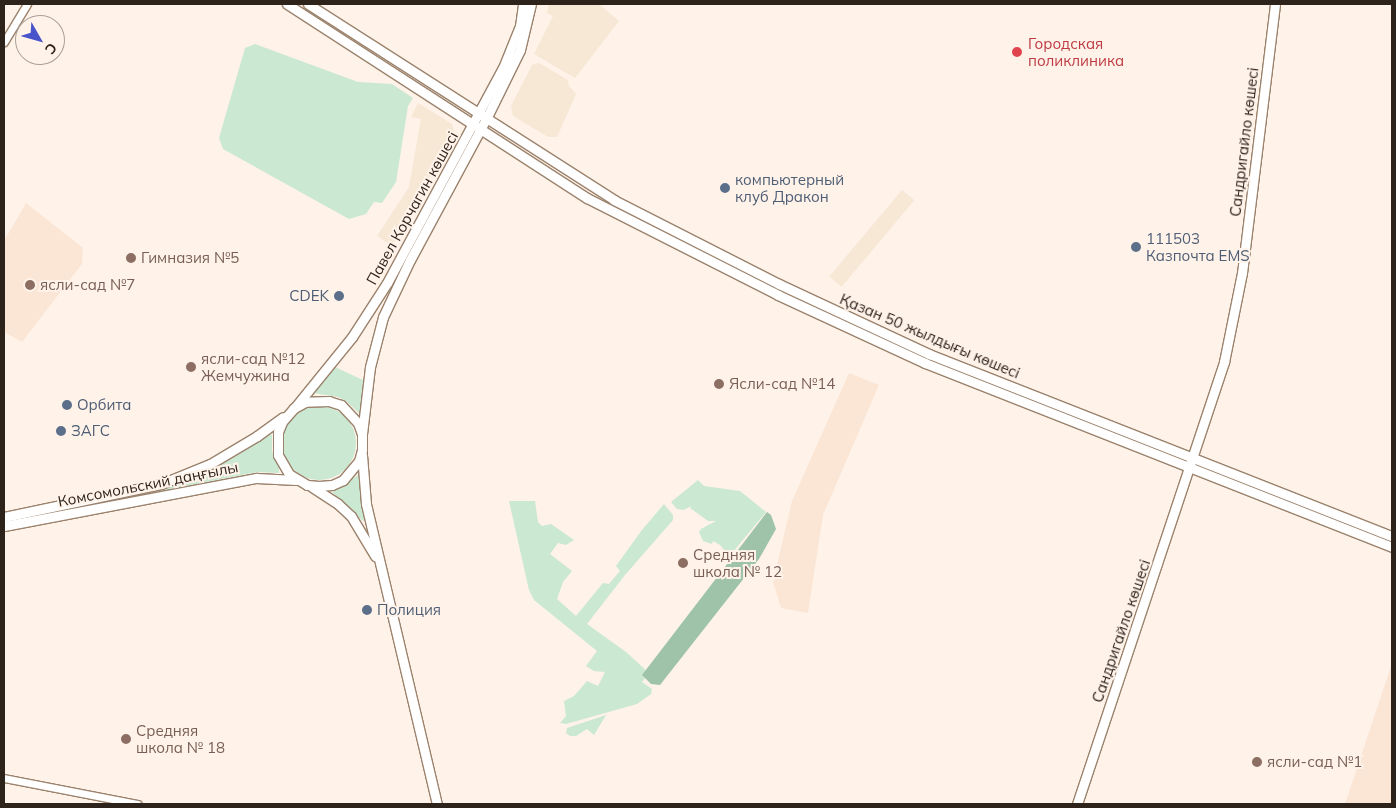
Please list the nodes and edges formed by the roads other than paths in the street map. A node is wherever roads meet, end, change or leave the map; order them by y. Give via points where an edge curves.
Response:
1 (27, 4) edge
2 (287, 4) edge
3 (308, 4) edge
4 (523, 4) edge
5 (531, 4) edge
6 (1275, 4) edge
7 (326, 15) junction
8 (320, 25) junction
9 (4, 42) edge
10 (507, 69) junction
11 (483, 117) junction
12 (478, 126) junction
13 (454, 169) junction
14 (668, 228) junction
15 (663, 238) junction
16 (965, 367) junction
17 (961, 378) junction
18 (292, 410) junction
19 (362, 434) junction
20 (1144, 438) junction
21 (1140, 448) junction
22 (362, 450) junction
23 (1194, 456) junction
24 (1190, 466) junction
25 (298, 481) junction
26 (307, 485) junction
27 (1271, 494) junction
28 (4, 517) edge
29 (4, 526) edge
30 (1392, 536) edge
31 (1392, 547) edge
32 (382, 569) junction
33 (4, 778) edge
34 (138, 804) edge
35 (437, 804) edge
36 (1077, 804) edge

1 - 9 street
2 - 8 street
3 - 7 street
4 - 10 street, Павел Корчагин көшесі
5 - 10 street, Павел Корчагин көшесі via 527,29
6 - 23 street, Сандригайло көшесі via 1242,273 1224,362
7 - 8 street
7 - 11 street, Қазан 50 жылдығы көшесі
8 - 12 street, Қазан 50 жылдығы көшесі
10 - 11 street, Павел Корчагин көшесі
11 - 12 street, Павел Корчагин көшесі
11 - 14 street, Қазан 50 жылдығы көшесі via 614,200
12 - 13 street, Павел Корчагин көшесі
12 - 15 street, Қазан 50 жылдығы көшесі via 587,198
13 - 18 street, Павел Корчагин көшесі via 374,305
13 - 19 street, Павел Корчагин көшесі via 383,317 370,368
14 - 15 street
14 - 16 street, Қазан 50 жылдығы көшесі via 893,338
15 - 17 street, Қазан 50 жылдығы көшесі via 870,339
16 - 17 street
16 - 20 street, Қазан 50 жылдығы көшесі
17 - 21 street, Қазан 50 жылдығы көшесі
18 - 19 street via 305,402 317,400 335,403 350,413
18 - 25 street via 278,432 278,454 289,474
18 - 28 street, Комсомольский даңғылы via 210,464 161,484
19 - 22 street
20 - 21 street
20 - 23 street, Қазан 50 жылдығы көшесі
21 - 24 street, Қазан 50 жылдығы көшесі
22 - 26 street via 356,466 343,480 332,485
22 - 32 street via 366,504
23 - 24 street, Сандригайло көшесі
23 - 27 street, Қазан 50 жылдығы көшесі
24 - 27 street, Қазан 50 жылдығы көшесі
24 - 36 street, Сандригайло көшесі
25 - 26 street
25 - 29 street, Комсомольский даңғылы via 256,478
26 - 32 street via 351,516
27 - 30 street, Қазан 50 жылдығы көшесі
27 - 31 street, Қазан 50 жылдығы көшесі
32 - 35 street
33 - 34 street

